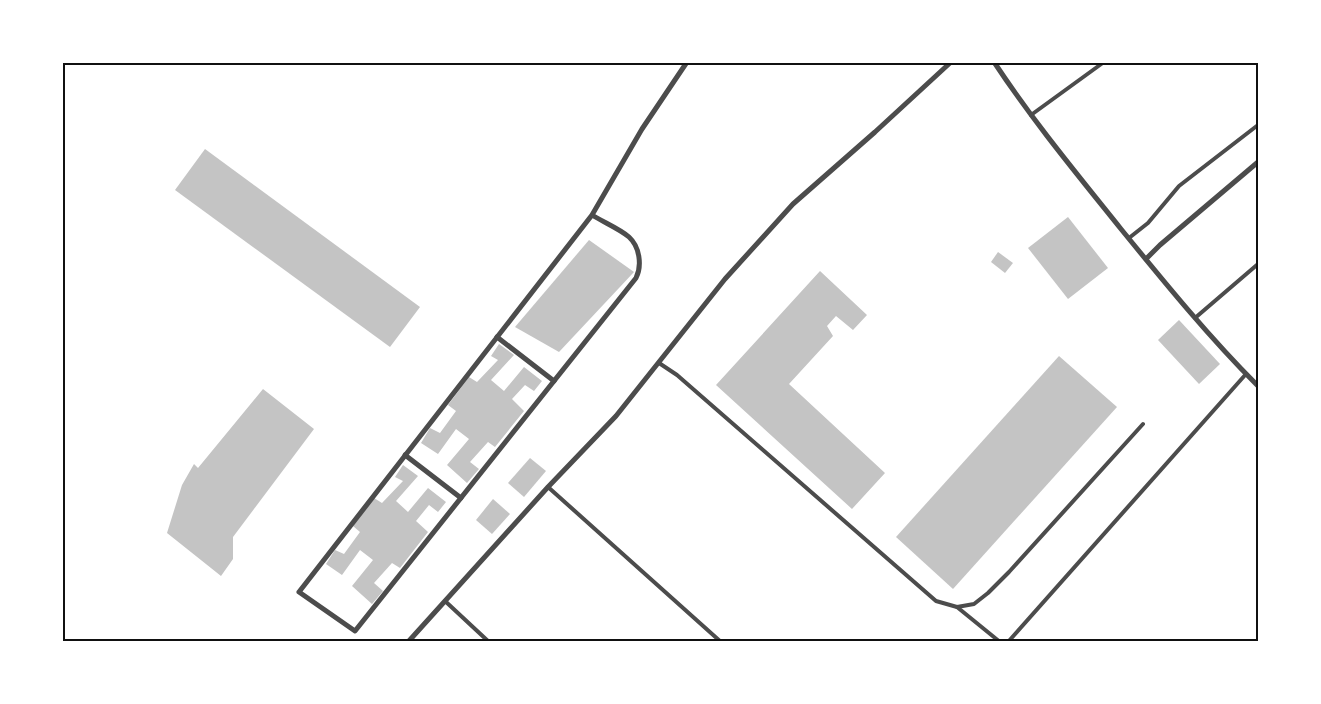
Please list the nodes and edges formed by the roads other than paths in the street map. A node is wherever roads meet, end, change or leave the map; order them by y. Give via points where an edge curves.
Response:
1 (687, 62) edge
2 (951, 62) edge
3 (994, 62) edge
4 (1104, 62) edge
5 (1031, 115) junction
6 (1258, 125) edge
7 (1258, 162) edge
8 (592, 215) junction
9 (1129, 238) junction
10 (1146, 259) junction
11 (1258, 264) edge
12 (1195, 318) junction
13 (497, 337) junction
14 (659, 363) junction
15 (1246, 374) junction
16 (554, 382) junction
17 (1258, 386) edge
18 (1143, 424) dead end
19 (405, 455) junction
20 (548, 487) junction
21 (461, 498) junction
22 (445, 601) junction
23 (957, 607) junction
24 (408, 642) edge
25 (489, 642) edge
26 (721, 642) edge
27 (1000, 642) edge
28 (1008, 642) edge

1 - 8 street
2 - 14 street via 793,204 725,279
3 - 5 street
4 - 5 lane
5 - 9 street
6 - 9 lane via 1178,186 1148,223
7 - 10 street
8 - 13 street
8 - 16 street via 629,238 638,252 639,273
9 - 10 street
10 - 12 street
11 - 12 lane
12 - 15 street
13 - 16 street
13 - 19 street
14 - 20 street via 616,416
14 - 23 lane via 677,375 936,601
15 - 17 street
15 - 28 lane
16 - 21 street
18 - 23 lane via 998,583 974,604
19 - 21 street
19 - 21 street via 299,592 355,631
20 - 22 street
20 - 26 lane
22 - 24 street
22 - 25 lane
23 - 27 lane

